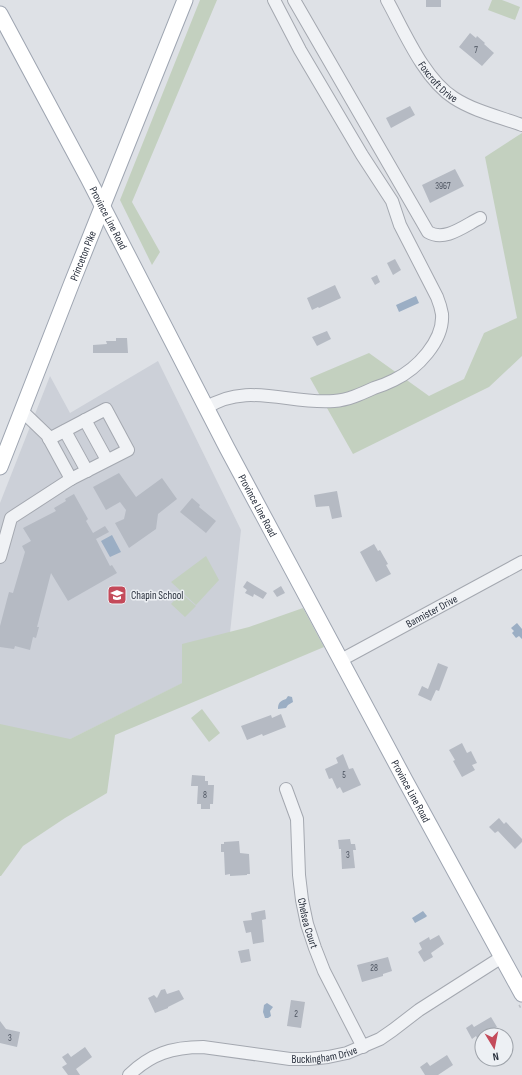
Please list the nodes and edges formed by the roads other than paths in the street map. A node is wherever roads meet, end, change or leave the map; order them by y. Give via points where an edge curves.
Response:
1 (184, 0) edge
2 (274, 0) edge
3 (294, 0) edge
4 (387, 0) edge
5 (0, 14) edge
6 (522, 125) edge
7 (102, 206) junction
8 (480, 218) dead end
9 (206, 408) junction
10 (22, 411) junction
11 (85, 420) junction
12 (65, 431) junction
13 (49, 439) junction
14 (107, 460) junction
15 (0, 467) edge
16 (87, 471) junction
17 (71, 479) junction
18 (0, 557) edge
19 (522, 562) edge
20 (341, 660) junction
21 (286, 789) dead end
22 (502, 957) junction
23 (522, 994) edge
24 (363, 1047) junction
25 (129, 1075) edge

1 - 7 main road, Princeton Pike
2 - 9 street via 300,50 392,201 400,225 437,297 442,316 434,345 417,364 396,380 355,396 322,402 249,394 232,396
3 - 8 street via 428,232 435,236 450,234
4 - 6 street, Foxcroft Drive via 424,67 443,90 466,105
5 - 7 main road, Province Line Road
7 - 9 main road, Province Line Road
7 - 10 main road, Princeton Pike
9 - 20 main road, Province Line Road
10 - 13 street
10 - 15 main road, Princeton Pike
11 - 12 street
11 - 14 street
11 - 14 street via 106,409 128,450
12 - 13 street
12 - 16 street
13 - 17 street
14 - 16 street
16 - 17 street
17 - 18 street via 11,518
19 - 20 street, Bannister Drive
20 - 22 main road, Province Line Road
21 - 24 street, Chelsea Court via 296,819 299,875 307,924 324,971
22 - 23 main road, Province Line Road
22 - 24 street, Buckingham Drive via 419,1010 394,1030
24 - 25 street, Buckingham Drive via 347,1053 309,1059 188,1047 174,1049 149,1059

